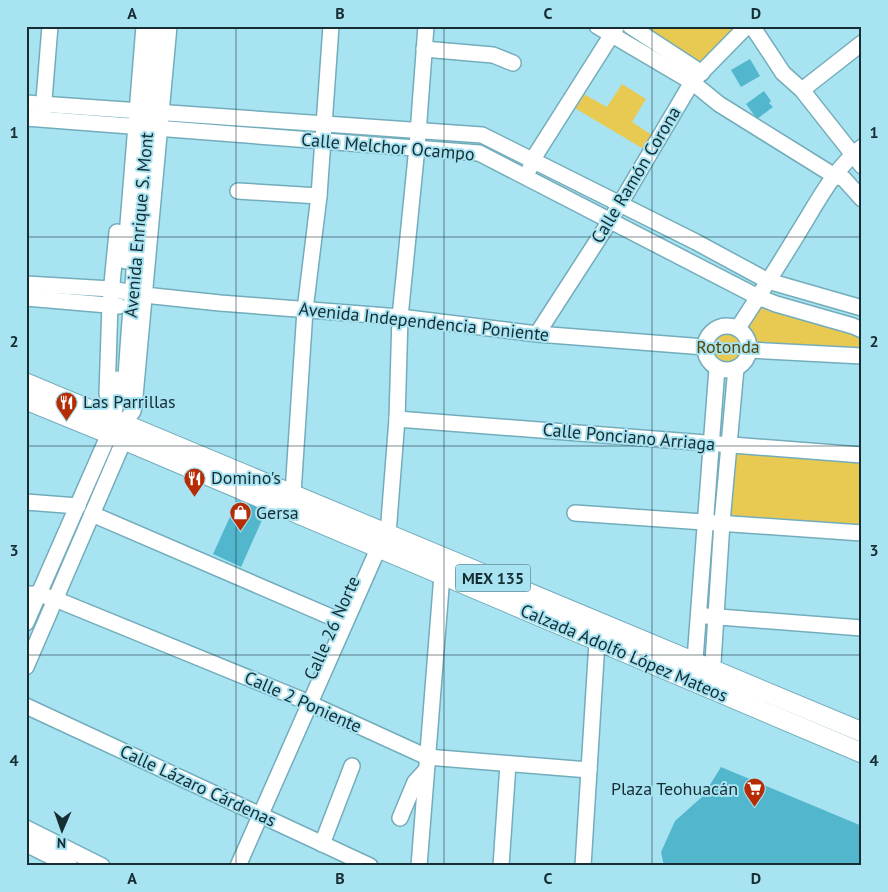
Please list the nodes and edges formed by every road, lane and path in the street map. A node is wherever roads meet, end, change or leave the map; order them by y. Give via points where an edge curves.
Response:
1 (50, 26) edge
2 (134, 26) edge
3 (144, 26) edge
4 (156, 26) edge
5 (169, 26) edge
6 (331, 26) edge
7 (426, 26) edge
8 (597, 26) edge
9 (630, 26) edge
10 (752, 26) edge
11 (740, 29) edge
12 (614, 31) edge
13 (862, 44) edge
14 (424, 49) junction
15 (513, 63) dead end
16 (697, 78) junction
17 (802, 90) junction
18 (26, 103) edge
19 (144, 110) junction
20 (43, 111) junction
21 (26, 118) edge
22 (324, 124) junction
23 (143, 126) junction
24 (418, 130) junction
25 (323, 140) junction
26 (416, 147) junction
27 (859, 156) edge
28 (533, 159) junction
29 (833, 176) junction
30 (526, 178) junction
31 (238, 191) dead end
32 (319, 196) junction
33 (862, 199) edge
34 (620, 204) junction
35 (610, 221) junction
36 (768, 282) junction
37 (26, 284) edge
38 (758, 297) junction
39 (26, 298) edge
40 (124, 298) junction
41 (862, 308) edge
42 (305, 310) junction
43 (400, 317) junction
44 (738, 328) junction
45 (862, 330) edge
46 (537, 334) junction
47 (705, 347) junction
48 (750, 350) junction
49 (862, 356) edge
50 (717, 368) junction
51 (736, 368) junction
52 (26, 383) edge
53 (26, 400) edge
54 (397, 419) junction
55 (115, 426) junction
56 (712, 443) junction
57 (730, 445) junction
58 (862, 455) edge
59 (292, 493) junction
60 (26, 502) edge
61 (78, 506) junction
62 (575, 513) dead end
63 (92, 514) junction
64 (706, 521) junction
65 (722, 522) junction
66 (862, 533) edge
67 (380, 535) junction
68 (442, 575) junction
69 (32, 594) edge
70 (55, 599) junction
71 (699, 616) junction
72 (715, 618) junction
73 (340, 621) junction
74 (26, 623) edge
75 (862, 628) edge
76 (597, 642) junction
77 (704, 666) junction
78 (26, 667) edge
79 (692, 682) junction
80 (711, 690) junction
81 (304, 702) junction
82 (26, 706) edge
83 (862, 732) edge
84 (862, 754) edge
85 (427, 764) junction
86 (508, 764) junction
87 (352, 766) dead end
88 (589, 770) junction
89 (258, 813) junction
90 (400, 818) dead end
91 (26, 828) edge
92 (26, 844) edge
93 (322, 844) junction
94 (70, 866) edge
95 (102, 866) edge
96 (230, 866) edge
97 (238, 866) edge
98 (370, 866) edge
99 (419, 866) edge
100 (501, 866) edge
101 (583, 866) edge

1 - 20 street
2 - 19 street
3 - 19 street, Avenida Enrique S. Mont
4 - 19 street, Avenida Enrique S. Mont
5 - 19 street
6 - 22 street
7 - 14 street, Calle 26 Norte
8 - 12 street
9 - 16 street
10 - 17 street via 780,68
11 - 16 street, Calle Ramón Corona
12 - 16 street
12 - 28 street
13 - 17 street
14 - 15 street via 493,55
14 - 24 street, Calle 26 Norte
16 - 29 street via 719,104
16 - 34 street, Calle Ramón Corona
17 - 27 street
18 - 20 street
19 - 20 street, Calle Melchor Ocampo
19 - 22 street, Calle Melchor Ocampo
19 - 23 street
19 - 23 street, Avenida Enrique S. Mont
20 - 21 street, Calle Melchor Ocampo
20 - 23 street, Calle Melchor Ocampo
22 - 24 street, Calle Melchor Ocampo
22 - 25 street
23 - 25 street, Calle Melchor Ocampo
23 - 40 street
23 - 40 street, Avenida Enrique S. Mont
24 - 26 street, Calle 26 Norte
24 - 28 street, Calle Melchor Ocampo via 482,135
25 - 26 street, Calle Melchor Ocampo
25 - 32 street
26 - 30 street, Calle Melchor Ocampo via 479,153
26 - 43 street, Calle 26 Norte
27 - 29 street
28 - 30 street
28 - 34 street, Calle Melchor Ocampo
29 - 33 street via 844,179
29 - 36 street
30 - 35 street, Calle Melchor Ocampo
31 - 32 street
32 - 42 street
34 - 35 street, Calle Ramón Corona
34 - 36 street, Calle Melchor Ocampo
35 - 38 street, Calle Melchor Ocampo
35 - 46 street, Calle Ramón Corona
36 - 38 street
36 - 41 street, Calle Melchor Ocampo
37 - 40 street, Avenida Independencia Poniente
38 - 44 street
38 - 45 street, Calle Melchor Ocampo
39 - 40 street, Avenida Independencia Poniente
40 - 42 street, Avenida Independencia Poniente
40 - 55 street, Avenida Enrique S. Mont
40 - 55 street via 134,407
42 - 43 street, Avenida Independencia Poniente
42 - 59 street
43 - 46 street, Avenida Independencia Poniente
43 - 54 street, Calle 26 Norte
44 - 47 street via 727,325 716,328 708,336
44 - 48 street via 747,337
46 - 47 street, Avenida Independencia Poniente
47 - 50 street via 708,359
48 - 49 street
48 - 51 street via 746,361
50 - 51 street
50 - 56 street
51 - 57 street
52 - 55 main road, Calzada Adolfo López Mateos / MEX 135
53 - 55 main road, Calzada Adolfo López Mateos / MEX 135
54 - 56 street, Calle Ponciano Arriaga
54 - 67 street, Calle 26 Norte
55 - 59 main road, Calzada Adolfo López Mateos / MEX 135
55 - 61 street
55 - 63 street
55 - 67 main road, Calzada Adolfo López Mateos / MEX 135
56 - 57 street, Calle Ponciano Arriaga
56 - 64 street
57 - 58 street, Calle Ponciano Arriaga
57 - 65 street
59 - 67 main road, Calzada Adolfo López Mateos / MEX 135
60 - 61 street
61 - 69 street
62 - 64 street
63 - 70 street
63 - 73 street
64 - 65 street
64 - 71 street
65 - 66 street
65 - 72 street
67 - 68 main road, Calzada Adolfo López Mateos / MEX 135
67 - 73 street, Calle 26 Norte
67 - 77 main road, Calzada Adolfo López Mateos / MEX 135
68 - 76 main road, Calzada Adolfo López Mateos / MEX 135
68 - 85 street
69 - 70 street, Calle 2 Poniente
69 - 74 street
70 - 78 street
70 - 81 street, Calle 2 Poniente
71 - 72 street
71 - 77 street
72 - 75 street
72 - 77 street
73 - 81 street, Calle 26 Norte
76 - 79 main road, Calzada Adolfo López Mateos / MEX 135
76 - 88 street
77 - 79 street
77 - 80 street
77 - 83 main road, Calzada Adolfo López Mateos / MEX 135
79 - 80 main road, Calzada Adolfo López Mateos / MEX 135
80 - 84 main road, Calzada Adolfo López Mateos / MEX 135
81 - 85 street, Calle 2 Poniente
81 - 89 street, Calle 26 Norte
82 - 89 street, Calle Lázaro Cárdenas
85 - 86 street, Calle 2 Poniente
85 - 90 street via 415,782
85 - 99 street
86 - 88 street, Calle 2 Poniente
86 - 100 street
87 - 93 street
88 - 101 street
89 - 93 street, Calle Lázaro Cárdenas
89 - 96 street, Calle 26 Norte
89 - 97 street, Calle 26 Norte
91 - 95 street
92 - 94 street
93 - 98 street, Calle Lázaro Cárdenas

